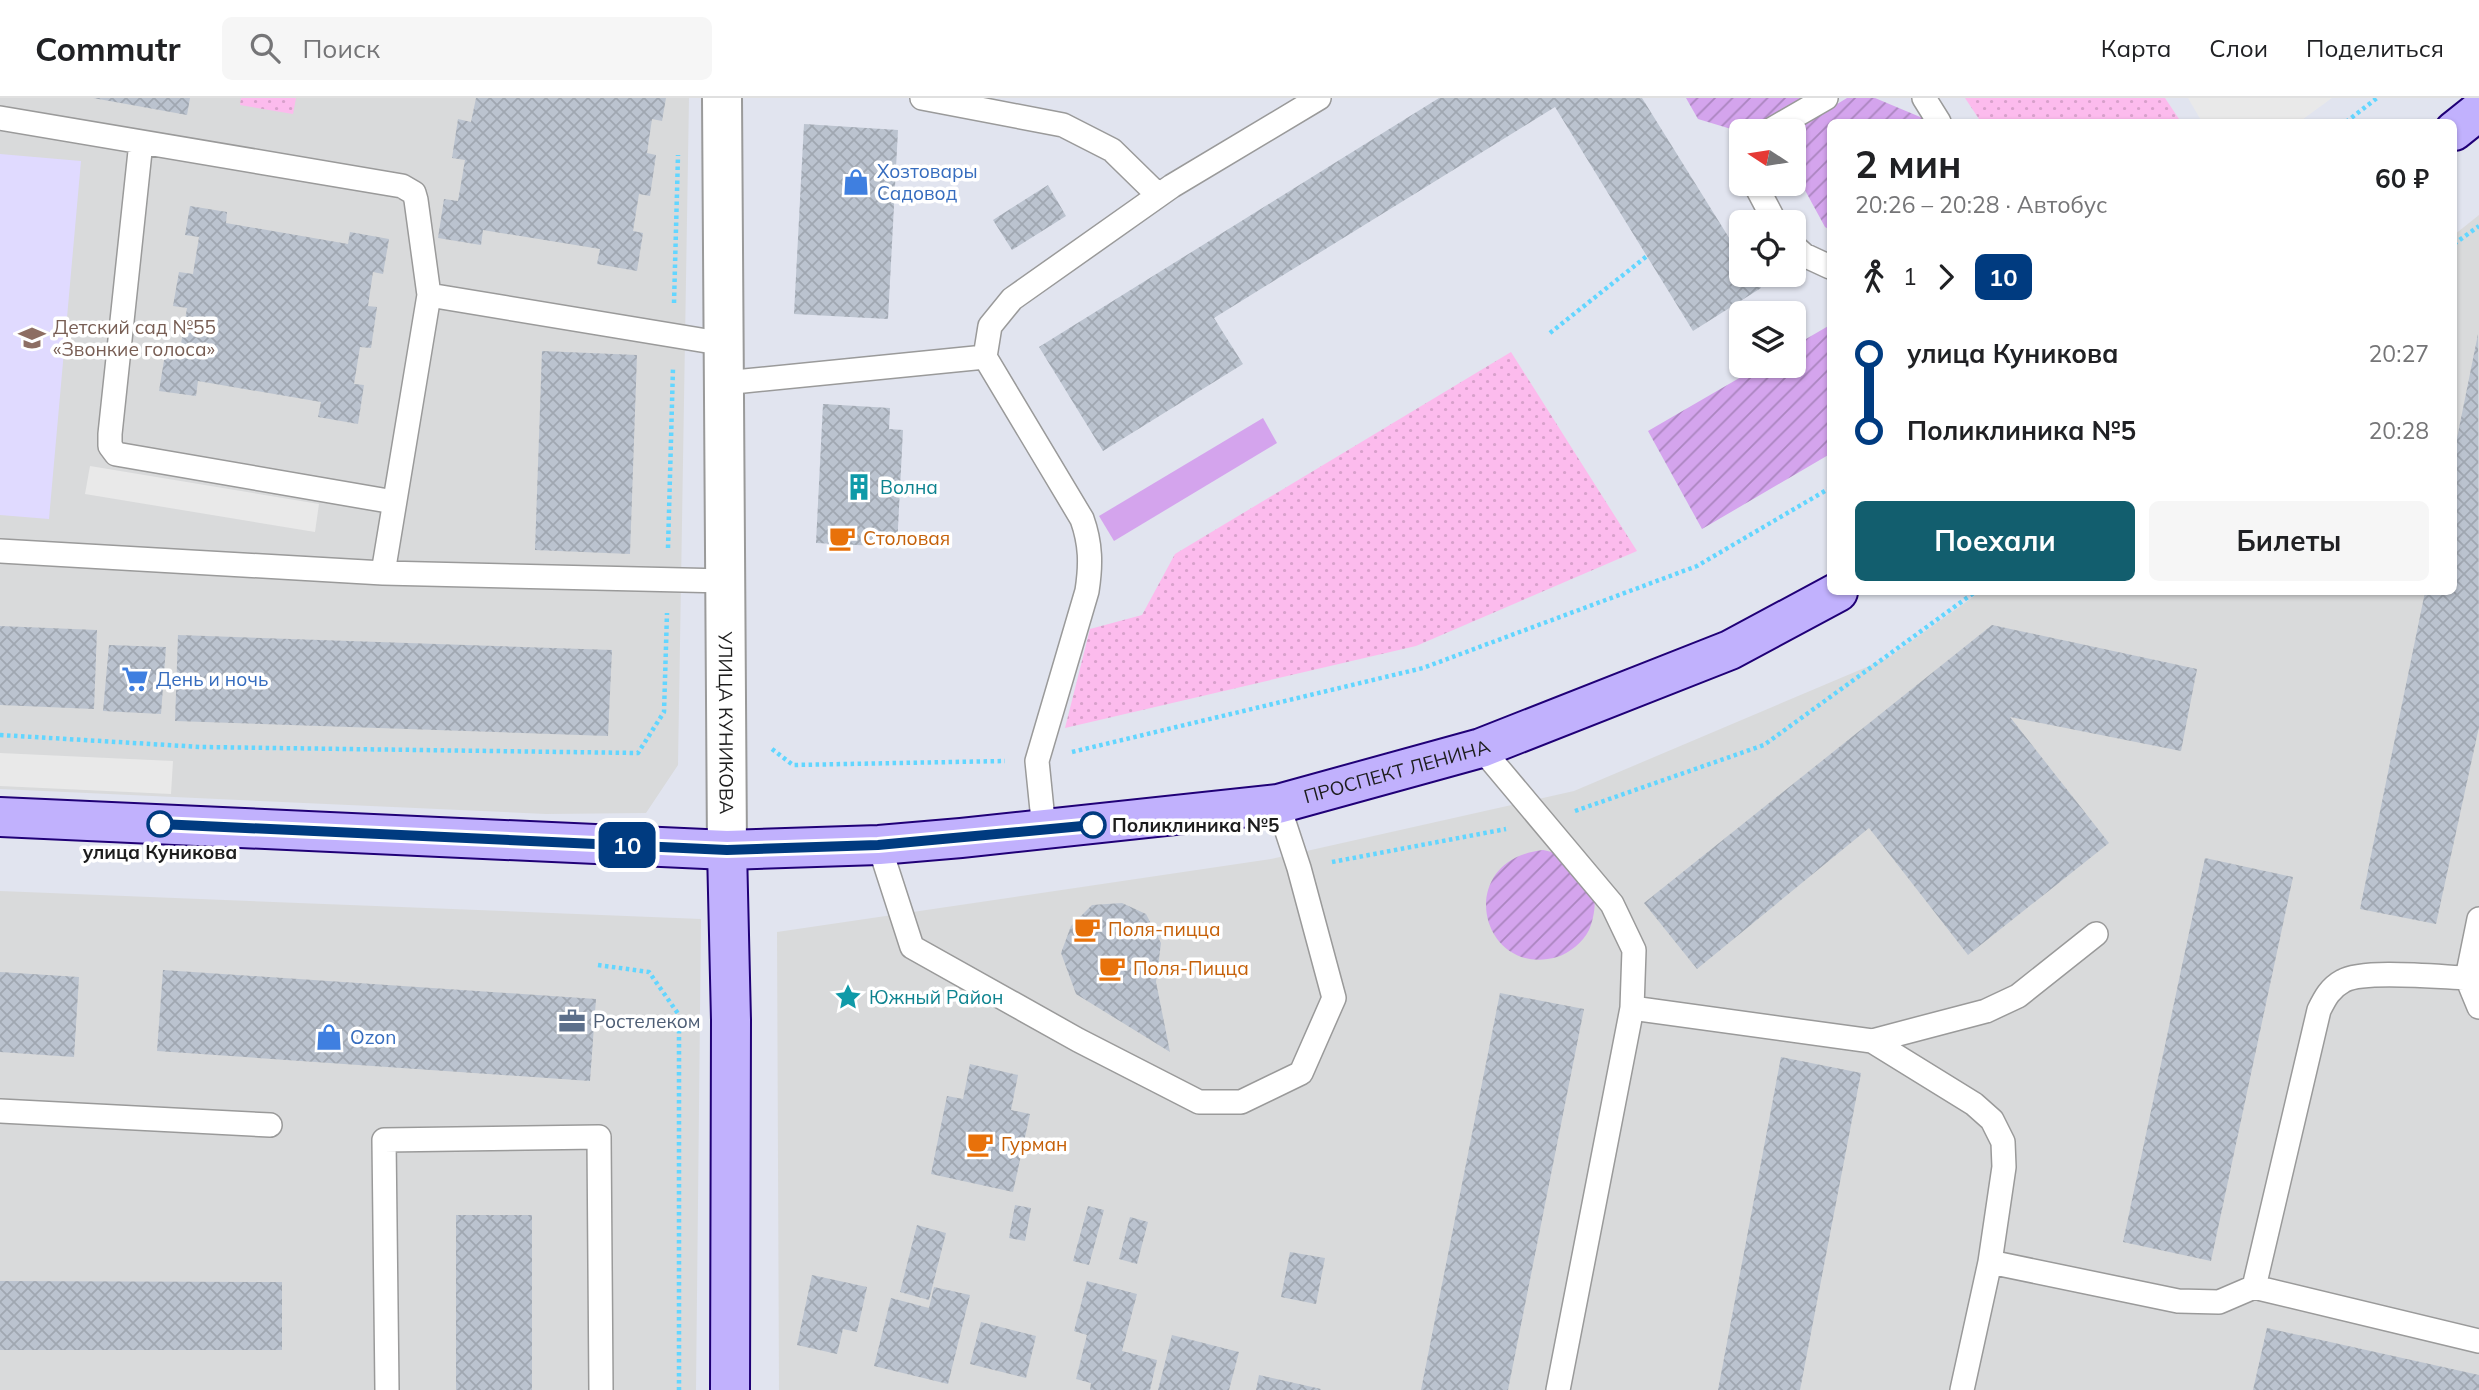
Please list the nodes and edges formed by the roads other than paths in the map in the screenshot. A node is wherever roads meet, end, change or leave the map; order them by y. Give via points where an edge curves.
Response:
1 (722, 98) edge
2 (922, 98) edge
3 (1319, 98) edge
4 (1826, 98) edge
5 (1924, 98) edge
6 (0, 118) edge
7 (1790, 119) edge
8 (1938, 119) edge
9 (141, 142) junction
10 (1158, 195) junction
11 (1806, 256) edge
12 (1827, 266) edge
13 (429, 295) junction
14 (725, 344) junction
15 (985, 357) junction
16 (724, 383) junction
17 (394, 502) junction
18 (0, 551) edge
19 (383, 572) junction
20 (726, 581) junction
21 (1832, 595) edge
22 (1481, 748) junction
23 (1278, 804) junction
24 (0, 817) edge
25 (1044, 830) junction
26 (878, 845) junction
27 (727, 850) junction
28 (2479, 919) edge
29 (2096, 934) dead end
30 (2473, 978) edge
31 (2479, 1007) edge
32 (1632, 1008) junction
33 (1872, 1041) junction
34 (0, 1111) edge
35 (271, 1125) dead end
36 (1990, 1262) junction
37 (2254, 1287) junction
38 (2479, 1341) edge
39 (387, 1390) edge
40 (601, 1390) edge
41 (730, 1390) edge
42 (1558, 1390) edge
43 (1962, 1390) edge

1 - 14 street, УЛИЦА КУНИКОВА
2 - 10 lane via 1063,125 1112,150
3 - 10 lane
4 - 7 lane
5 - 8 lane
6 - 9 lane
9 - 13 lane via 409,188 416,201
9 - 17 lane via 110,446 124,456
10 - 15 lane via 1012,299 990,326
11 - 12 lane
13 - 14 lane
13 - 17 lane
14 - 16 street, УЛИЦА КУНИКОВА
15 - 16 lane
15 - 25 lane via 1082,519 1089,539 1087,591 1037,761
16 - 20 street, УЛИЦА КУНИКОВА
17 - 19 lane
18 - 19 lane
19 - 20 lane
20 - 27 street, УЛИЦА КУНИКОВА
21 - 22 street, ПРОСПЕКТ ЛЕНИНА via 1730,650
22 - 23 street, ПРОСПЕКТ ЛЕНИНА
22 - 32 lane via 1612,904 1634,950
23 - 25 street, ПРОСПЕКТ ЛЕНИНА
23 - 26 lane via 1334,998 1301,1073 1241,1102 1199,1102 912,947
24 - 27 street, ПРОСПЕКТ ЛЕНИНА
25 - 26 street, ПРОСПЕКТ ЛЕНИНА
26 - 27 street, ПРОСПЕКТ ЛЕНИНА
27 - 41 street, УЛИЦА КУНИКОВА
28 - 30 lane
29 - 33 lane via 2018,996 1986,1011
30 - 31 lane
30 - 37 lane via 2363,975 2344,980 2328,992 2319,1010
32 - 33 lane
32 - 42 lane
33 - 36 lane via 1992,1120 2003,1142 2004,1167
34 - 35 lane
36 - 37 lane via 2178,1301 2219,1302
36 - 43 lane
37 - 38 lane
39 - 40 lane via 384,1140 598,1138

